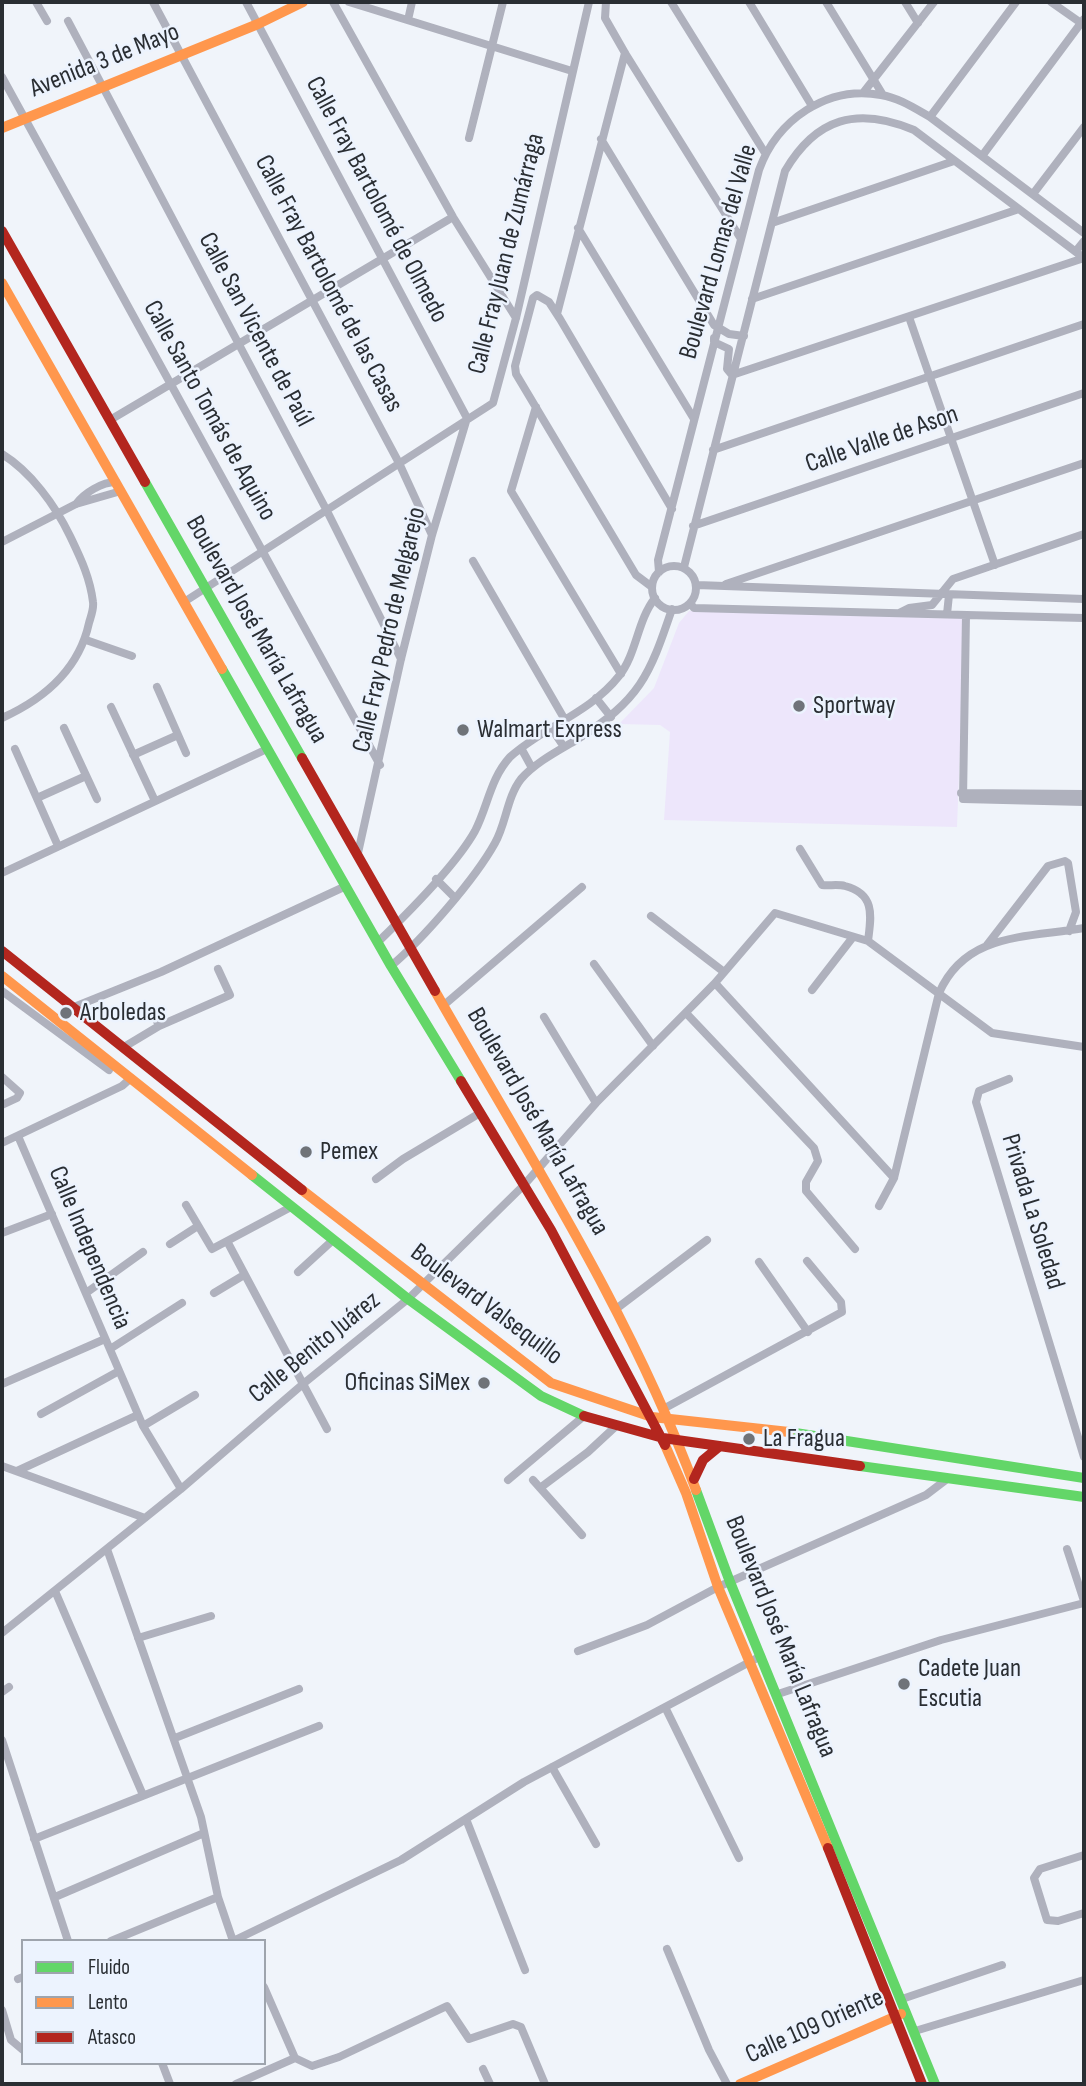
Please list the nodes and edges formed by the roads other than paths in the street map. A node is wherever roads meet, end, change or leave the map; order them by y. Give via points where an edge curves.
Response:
1 (36, 2) edge
2 (153, 2) edge
3 (246, 2) edge
4 (303, 2) edge
5 (333, 2) edge
6 (349, 2) edge
7 (412, 2) edge
8 (503, 2) edge
9 (589, 2) edge
10 (606, 2) edge
11 (671, 2) edge
12 (749, 2) edge
13 (826, 2) edge
14 (905, 2) edge
15 (934, 2) edge
16 (1016, 2) edge
17 (1051, 2) edge
18 (408, 20) junction
19 (47, 21) dead end
20 (68, 21) dead end
21 (1083, 21) edge
22 (918, 23) junction
23 (258, 24) junction
24 (492, 47) junction
25 (625, 53) junction
26 (183, 54) junction
27 (572, 72) junction
28 (2, 77) edge
29 (873, 80) junction
30 (103, 87) junction
31 (863, 93) junction
32 (883, 95) junction
33 (812, 106) junction
34 (930, 117) junction
35 (24, 119) junction
36 (1084, 127) edge
37 (2, 128) edge
38 (469, 138) dead end
39 (601, 139) junction
40 (765, 153) junction
41 (982, 156) junction
42 (954, 161) junction
43 (1032, 194) junction
44 (1019, 209) junction
45 (453, 217) junction
46 (772, 223) junction
47 (578, 228) junction
48 (2, 231) edge
49 (1084, 233) edge
50 (741, 239) junction
51 (1084, 241) edge
52 (1076, 251) junction
53 (384, 258) junction
54 (1084, 258) edge
55 (2, 283) edge
56 (752, 299) junction
57 (312, 301) junction
58 (557, 314) junction
59 (909, 317) junction
60 (516, 318) junction
61 (1084, 324) edge
62 (716, 327) junction
63 (744, 337) junction
64 (714, 342) junction
65 (239, 344) junction
66 (733, 375) junction
67 (929, 377) junction
68 (171, 385) junction
69 (1084, 393) edge
70 (536, 407) junction
71 (467, 418) junction
72 (694, 419) junction
73 (110, 420) junction
74 (951, 439) junction
75 (713, 450) junction
76 (2, 453) edge
77 (399, 463) junction
78 (1084, 463) edge
79 (118, 486) junction
80 (972, 501) junction
81 (672, 509) junction
82 (327, 511) junction
83 (59, 513) junction
84 (694, 526) junction
85 (1084, 534) edge
86 (432, 535) junction
87 (2, 542) edge
88 (262, 552) junction
89 (473, 561) dead end
90 (995, 565) junction
91 (684, 567) junction
92 (659, 572) junction
93 (696, 585) junction
94 (652, 587) junction
95 (719, 587) junction
96 (206, 588) junction
97 (939, 594) junction
98 (949, 594) junction
99 (655, 598) junction
100 (1084, 599) edge
101 (184, 602) junction
102 (690, 603) junction
103 (672, 609) junction
104 (898, 613) junction
105 (947, 614) junction
106 (966, 615) junction
107 (1084, 618) edge
108 (86, 640) junction
109 (132, 656) dead end
110 (401, 659) junction
111 (621, 674) junction
112 (157, 687) dead end
113 (596, 698) junction
114 (111, 707) dead end
115 (611, 717) junction
116 (2, 718) edge
117 (565, 720) junction
118 (64, 728) dead end
119 (552, 729) junction
120 (178, 735) junction
121 (564, 747) junction
122 (521, 748) junction
123 (15, 749) dead end
124 (267, 749) junction
125 (186, 753) dead end
126 (133, 755) junction
127 (380, 765) junction
128 (532, 768) junction
129 (86, 776) junction
130 (961, 793) junction
131 (1084, 794) edge
132 (37, 798) junction
133 (97, 799) dead end
134 (155, 801) junction
135 (1084, 802) edge
136 (58, 846) junction
137 (800, 849) dead end
138 (358, 853) junction
139 (2, 872) edge
140 (436, 879) junction
141 (346, 886) junction
142 (582, 887) dead end
143 (454, 897) junction
144 (651, 916) dead end
145 (398, 923) junction
146 (1084, 928) edge
147 (1069, 931) junction
148 (853, 936) junction
149 (868, 941) junction
150 (378, 942) junction
151 (987, 945) junction
152 (412, 948) junction
153 (6, 954) edge
154 (594, 964) dead end
155 (2, 966) edge
156 (391, 966) junction
157 (218, 969) dead end
158 (724, 972) junction
159 (2, 976) edge
160 (715, 983) junction
161 (2, 990) edge
162 (812, 990) dead end
163 (939, 993) junction
164 (187, 1003) dead end
165 (444, 1005) junction
166 (74, 1007) junction
167 (152, 1010) dead end
168 (191, 1012) junction
169 (686, 1013) junction
170 (544, 1017) dead end
171 (159, 1026) junction
172 (653, 1046) junction
173 (1084, 1046) edge
174 (124, 1047) junction
175 (109, 1070) dead end
176 (2, 1077) edge
177 (131, 1079) junction
178 (1009, 1079) dead end
179 (596, 1104) junction
180 (2, 1105) edge
181 (480, 1113) junction
182 (18, 1136) junction
183 (2, 1143) edge
184 (537, 1168) junction
185 (894, 1178) junction
186 (376, 1179) dead end
187 (524, 1185) junction
188 (186, 1205) dead end
189 (879, 1206) dead end
190 (291, 1207) junction
191 (52, 1214) junction
192 (198, 1226) junction
193 (2, 1233) edge
194 (333, 1240) junction
195 (707, 1240) dead end
196 (226, 1241) junction
197 (170, 1244) dead end
198 (855, 1249) dead end
199 (143, 1252) dead end
200 (807, 1261) dead end
201 (759, 1262) dead end
202 (298, 1272) dead end
203 (244, 1275) junction
204 (422, 1286) junction
205 (86, 1293) junction
206 (214, 1293) dead end
207 (408, 1299) junction
208 (182, 1303) dead end
209 (616, 1309) junction
210 (808, 1332) junction
211 (105, 1339) junction
212 (110, 1349) junction
213 (119, 1371) junction
214 (2, 1384) edge
215 (303, 1384) junction
216 (195, 1395) dead end
217 (665, 1408) junction
218 (41, 1414) dead end
219 (138, 1415) junction
220 (584, 1416) junction
221 (652, 1417) junction
222 (670, 1420) junction
223 (143, 1426) junction
224 (615, 1427) junction
225 (327, 1429) dead end
226 (663, 1438) junction
227 (678, 1441) junction
228 (720, 1446) junction
229 (1084, 1457) edge
230 (2, 1466) edge
231 (18, 1471) junction
232 (1084, 1478) edge
233 (694, 1479) junction
234 (947, 1479) junction
235 (508, 1480) dead end
236 (533, 1480) dead end
237 (540, 1488) junction
238 (181, 1489) junction
239 (1084, 1497) edge
240 (145, 1518) junction
241 (582, 1535) dead end
242 (107, 1549) junction
243 (1068, 1549) dead end
244 (730, 1582) junction
245 (718, 1587) junction
246 (55, 1591) junction
247 (1084, 1602) edge
248 (211, 1616) dead end
249 (2, 1633) edge
250 (138, 1638) junction
251 (578, 1651) dead end
252 (761, 1656) junction
253 (750, 1662) junction
254 (299, 1689) dead end
255 (778, 1694) junction
256 (665, 1707) junction
257 (318, 1726) dead end
258 (175, 1738) junction
259 (2, 1740) edge
260 (552, 1767) junction
261 (188, 1778) junction
262 (143, 1795) junction
263 (466, 1819) junction
264 (204, 1833) junction
265 (34, 1839) junction
266 (596, 1844) dead end
267 (1084, 1855) edge
268 (739, 1858) dead end
269 (55, 1897) junction
270 (218, 1897) junction
271 (1084, 1913) edge
272 (67, 1939) edge
273 (116, 1939) edge
274 (238, 1939) edge
275 (240, 1939) edge
276 (667, 1950) dead end
277 (1002, 1965) dead end
278 (525, 1970) dead end
279 (1084, 1980) edge
280 (266, 1992) edge
281 (902, 1999) junction
282 (2, 2010) edge
283 (902, 2014) junction
284 (915, 2031) junction
285 (21, 2048) edge
286 (295, 2057) junction
287 (163, 2065) edge
288 (482, 2069) dead end
289 (170, 2084) edge
290 (236, 2084) edge
291 (490, 2084) edge
292 (545, 2084) edge
293 (727, 2084) edge
294 (740, 2084) edge
295 (922, 2084) edge
296 (935, 2084) edge

1 - 19 street
2 - 26 street, Calle Fray Bartolomé de las Casas
3 - 23 street, Calle Fray Bartolomé de Olmedo
4 - 23 main road, Avenida 3 de Mayo
5 - 45 street
6 - 18 street
7 - 18 street
8 - 24 street
9 - 27 street, Calle Fray Juan de Zumárraga
10 - 25 street via 605,18
11 - 40 street
12 - 33 street
13 - 29 street
14 - 22 street
15 - 22 street
16 - 34 street
17 - 21 street
18 - 24 street
20 - 30 street, Calle San Vicente de Paúl
21 - 41 street
22 - 29 street
23 - 26 main road, Avenida 3 de Mayo
23 - 53 street, Calle Fray Bartolomé de Olmedo
24 - 27 street
24 - 38 street
25 - 39 street
25 - 50 street
26 - 30 main road, Avenida 3 de Mayo
26 - 57 street, Calle Fray Bartolomé de las Casas
27 - 60 street, Calle Fray Juan de Zumárraga
28 - 35 street, Calle Santo Tomás de Aquino
29 - 31 street
29 - 32 street
30 - 35 main road, Avenida 3 de Mayo
30 - 65 street, Calle San Vicente de Paúl
31 - 32 street, Boulevard Lomas del Valle
31 - 33 street, Boulevard Lomas del Valle
32 - 34 street, Boulevard Lomas del Valle
33 - 40 street, Boulevard Lomas del Valle via 778,133
34 - 41 street, Boulevard Lomas del Valle
35 - 37 main road, Avenida 3 de Mayo
35 - 68 street, Calle Santo Tomás de Aquino
36 - 43 street
39 - 47 street
39 - 62 street
40 - 50 street, Boulevard Lomas del Valle
41 - 43 street, Boulevard Lomas del Valle
42 - 44 street, Boulevard Lomas del Valle
42 - 46 street
42 - 46 street, Boulevard Lomas del Valle via 914,130 891,120 843,119 817,132 796,153 785,172
43 - 49 street, Boulevard Lomas del Valle
44 - 52 street, Boulevard Lomas del Valle
44 - 56 street
45 - 53 street
45 - 60 street
46 - 56 street, Boulevard Lomas del Valle
47 - 58 street
47 - 72 street
48 - 73 main road, Boulevard José María Lafragua
50 - 62 street, Boulevard Lomas del Valle
51 - 52 street
52 - 54 street, Boulevard Lomas del Valle
53 - 57 street
53 - 71 street, Calle Fray Bartolomé de Olmedo
54 - 59 street
55 - 79 main road, Boulevard José María Lafragua
56 - 63 street, Boulevard Lomas del Valle
57 - 65 street
57 - 77 street, Calle Fray Bartolomé de las Casas
58 - 70 street via 549,302 537,295 533,298 515,366
58 - 81 street
59 - 66 street
59 - 67 street
60 - 71 street, Calle Fray Juan de Zumárraga via 493,403
61 - 67 street
62 - 63 street
62 - 64 street, Boulevard Lomas del Valle
63 - 66 street, Boulevard Lomas del Valle
64 - 66 street via 729,349 727,369
64 - 72 street, Boulevard Lomas del Valle
65 - 68 street
65 - 82 street, Calle San Vicente de Paúl
66 - 75 street, Boulevard Lomas del Valle
67 - 74 street
67 - 75 street
68 - 73 street
68 - 88 street, Calle Santo Tomás de Aquino
69 - 74 street, Calle Valle de Ason
70 - 94 street via 636,575
70 - 111 street via 512,491
71 - 77 street, Calle Fray Juan de Zumárraga
71 - 86 street, Calle Fray Pedro de Melgarejo
72 - 81 street, Boulevard Lomas del Valle
73 - 96 main road, Boulevard José María Lafragua
74 - 80 street
74 - 84 street, Calle Valle de Ason
75 - 84 street, Boulevard Lomas del Valle
76 - 83 street via 16,462
77 - 82 street, Calle Fray Juan de Zumárraga
77 - 86 street, Calle Fray Bartolomé de las Casas
78 - 80 street
79 - 83 street via 91,491
79 - 101 main road, Boulevard José María Lafragua
80 - 90 street
80 - 95 street
81 - 92 street, Boulevard Lomas del Valle
82 - 88 street, Calle Fray Juan de Zumárraga
82 - 110 street, Calle San Vicente de Paúl
83 - 87 street
83 - 108 street via 88,574 93,605
84 - 91 street, Boulevard Lomas del Valle
85 - 90 street
86 - 110 street, Calle Fray Pedro de Melgarejo
88 - 96 street, Calle Fray Juan de Zumárraga
88 - 127 street, Calle Santo Tomás de Aquino
89 - 117 street
90 - 97 street via 953,579
91 - 92 street via 670,566
91 - 93 street
92 - 94 street
93 - 95 street
93 - 102 street
94 - 99 street
95 - 97 street
96 - 101 street, Calle Fray Juan de Zumárraga
96 - 138 main road, Boulevard José María Lafragua
97 - 98 street
97 - 104 street via 932,605
98 - 100 street
98 - 105 street
99 - 103 street
99 - 111 street
101 - 124 main road, Boulevard José María Lafragua
102 - 103 street
102 - 104 street via 694,608
103 - 115 street via 650,671
104 - 105 street
105 - 106 street
106 - 107 street
106 - 130 street
108 - 109 street
108 - 116 street via 51,689
110 - 127 street, Calle Fray Pedro de Melgarejo
111 - 113 street
112 - 120 street
113 - 115 street
113 - 117 street
114 - 126 street
115 - 121 street
117 - 119 street
118 - 129 street
119 - 121 street
119 - 122 street
120 - 125 street
120 - 126 street
121 - 128 street
122 - 128 street
122 - 140 street via 499,769 464,849
123 - 132 street
124 - 134 street
124 - 141 main road, Boulevard José María Lafragua
126 - 134 street
127 - 138 street, Calle Fray Pedro de Melgarejo
128 - 143 street via 515,788 496,841
129 - 132 street
129 - 133 street
130 - 131 street
130 - 135 street via 967,800
132 - 136 street
134 - 136 street
136 - 139 street
137 - 149 street via 822,885 845,886 868,901 872,910
138 - 145 main road, Boulevard José María Lafragua
140 - 143 street
140 - 145 street
141 - 150 main road, Boulevard José María Lafragua
141 - 166 street
142 - 165 street
143 - 152 street
144 - 158 street
145 - 150 street
145 - 152 main road, Boulevard José María Lafragua
146 - 147 street
147 - 151 street
147 - 151 street via 1076,912 1065,861 1048,866
148 - 149 street
148 - 158 street, Calle Benito Juárez via 775,913
148 - 162 street
149 - 163 street
150 - 156 main road, Boulevard José María Lafragua
151 - 163 street via 968,953 948,972
152 - 156 street
152 - 165 main road, Boulevard José María Lafragua
153 - 155 street
153 - 166 main road, Boulevard Valsequillo
154 - 172 street
156 - 181 main road, Boulevard José María Lafragua
157 - 168 street via 230,995
158 - 160 street, Calle Benito Juárez
159 - 177 main road, Boulevard Valsequillo
160 - 169 street, Calle Benito Juárez
160 - 185 street
161 - 175 street
163 - 173 street via 997,1035
163 - 185 street
164 - 168 street
165 - 184 main road, Boulevard José María Lafragua
166 - 174 main road, Boulevard Valsequillo
167 - 171 street
168 - 171 street
169 - 172 street, Calle Benito Juárez
169 - 198 street via 814,1148 818,1161 806,1191
170 - 179 street
171 - 174 street
172 - 179 street, Calle Benito Juárez
174 - 204 main road, Boulevard Valsequillo
176 - 180 street via 20,1093
177 - 182 street
177 - 190 main road, Boulevard Valsequillo
178 - 229 street, Privada La Soledad via 979,1091 976,1102
179 - 184 street, Calle Benito Juárez
181 - 186 street
181 - 187 main road, Boulevard José María Lafragua
182 - 183 street
182 - 191 street, Calle Independencia
184 - 187 street, Calle Benito Juárez
184 - 209 main road, Boulevard José María Lafragua
185 - 189 street
187 - 204 street, Calle Benito Juárez
187 - 221 main road, Boulevard José María Lafragua
188 - 192 street
190 - 194 main road, Boulevard Valsequillo
190 - 196 street
191 - 193 street
191 - 205 street, Calle Independencia
192 - 196 street via 212,1249
192 - 197 street
194 - 202 street
194 - 207 main road, Boulevard Valsequillo
195 - 209 street
196 - 203 street
199 - 205 street
200 - 210 street via 843,1308
201 - 210 street
203 - 206 street
203 - 215 street
204 - 207 street, Calle Benito Juárez
204 - 221 main road, Boulevard Valsequillo via 551,1383
205 - 211 street, Calle Independencia
207 - 215 street, Calle Benito Juárez
207 - 220 main road, Boulevard Valsequillo via 541,1396
208 - 212 street
209 - 217 main road, Boulevard José María Lafragua
210 - 217 street
211 - 212 street, Calle Independencia
211 - 214 street
212 - 213 street, Calle Independencia
213 - 218 street
213 - 219 street, Calle Independencia
215 - 225 street
215 - 238 street, Calle Benito Juárez
216 - 223 street
217 - 222 main road, Boulevard José María Lafragua
219 - 223 street, Calle Independencia
219 - 231 street
220 - 224 main road, Boulevard Valsequillo
220 - 235 street
221 - 222 main road, Boulevard Valsequillo
221 - 226 main road, Boulevard José María Lafragua
222 - 227 main road, Boulevard José María Lafragua
222 - 232 main road, Boulevard Valsequillo via 788,1432
223 - 238 street, Calle Independencia
224 - 226 main road, Boulevard Valsequillo
224 - 237 street
226 - 227 main road, Boulevard Valsequillo
226 - 245 main road, Boulevard José María Lafragua
227 - 228 main road, Boulevard Valsequillo
227 - 233 main road, Boulevard José María Lafragua
228 - 233 main road via 703,1460
228 - 234 main road, Boulevard Valsequillo
230 - 231 street
231 - 240 street
233 - 244 main road, Boulevard José María Lafragua
234 - 239 main road, Boulevard Valsequillo
234 - 244 street via 926,1494
236 - 237 street
237 - 241 street
238 - 240 street, Calle Benito Juárez
240 - 242 street, Calle Benito Juárez
242 - 246 street, Calle Benito Juárez
242 - 250 street
243 - 247 street
244 - 245 street
244 - 252 main road, Boulevard José María Lafragua
245 - 251 street via 647,1625
245 - 253 main road, Boulevard José María Lafragua
246 - 249 street, Calle Benito Juárez
246 - 262 street
247 - 255 street via 954,1636
248 - 250 street
250 - 258 street
252 - 253 street
252 - 255 main road, Boulevard José María Lafragua
253 - 256 street
253 - 283 main road, Boulevard José María Lafragua
254 - 258 street
255 - 281 main road, Boulevard José María Lafragua
256 - 260 street
256 - 268 street
257 - 261 street
258 - 261 street
259 - 265 street
260 - 263 street
260 - 266 street
261 - 262 street
261 - 264 street
262 - 265 street
263 - 275 street via 401,1860
263 - 278 street
264 - 269 street
264 - 270 street
265 - 269 street
267 - 271 street via 1040,1869 1034,1878 1047,1920
269 - 272 street
270 - 273 street
270 - 274 street
276 - 293 street
277 - 281 street
279 - 284 street, Calle 109 Oriente
280 - 286 street
281 - 283 main road, Boulevard José María Lafragua
282 - 285 street via 11,2040
283 - 284 main road, Boulevard José María Lafragua
283 - 294 main road, Calle 109 Oriente
283 - 295 main road, Boulevard José María Lafragua
284 - 296 main road, Boulevard José María Lafragua
286 - 290 street
286 - 292 street via 318,2066 447,2006 468,2039 513,2024 521,2027
287 - 289 street
288 - 291 street

